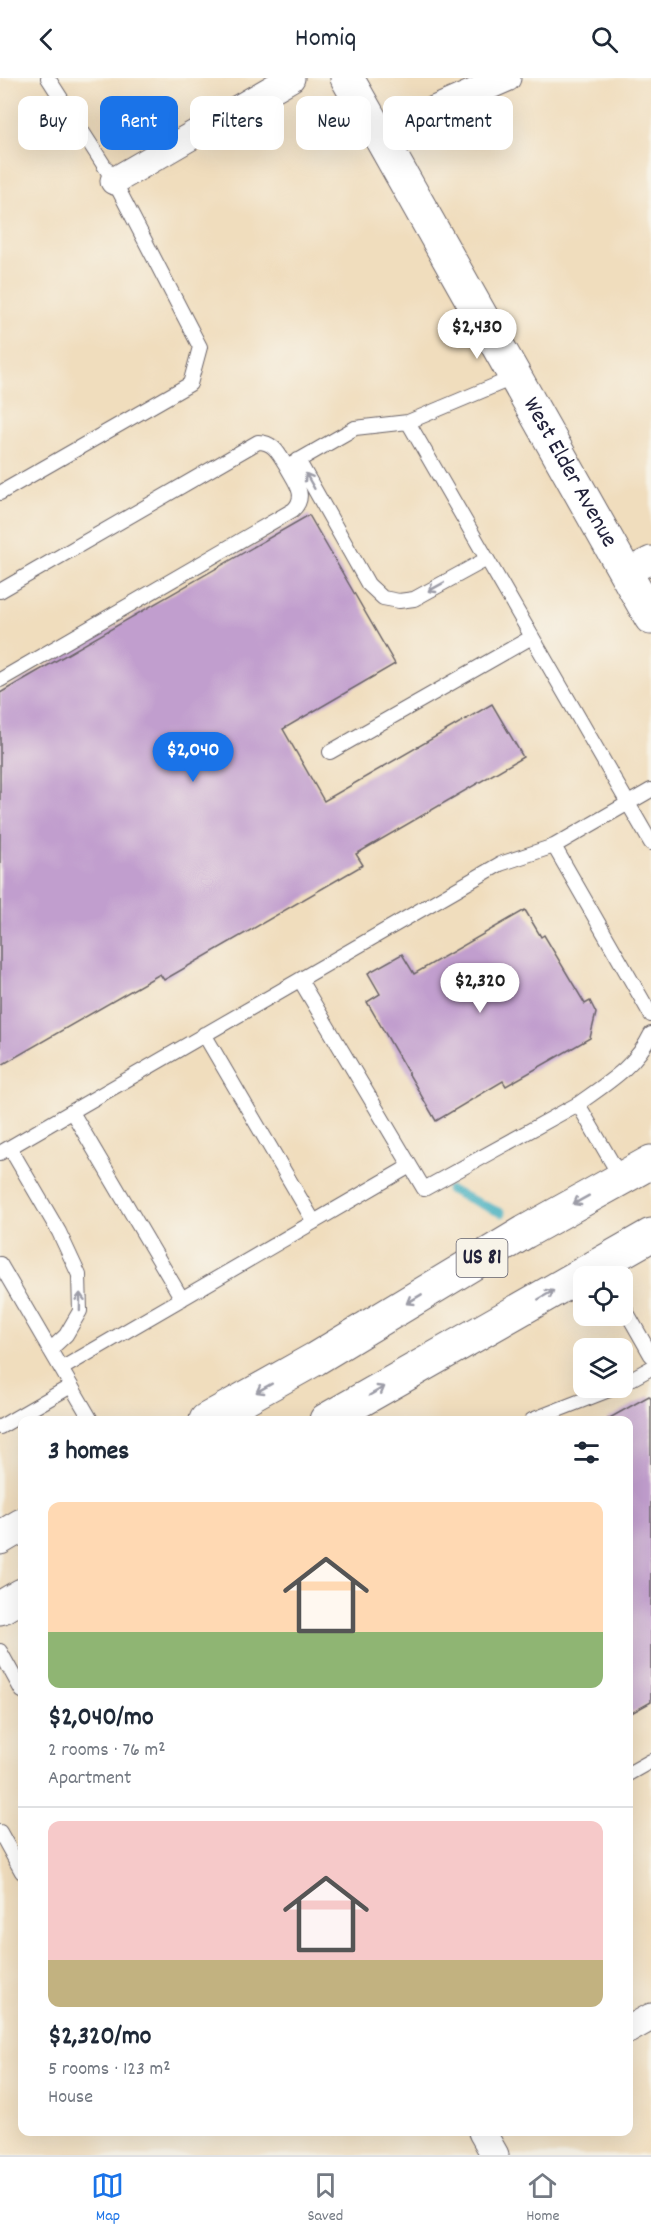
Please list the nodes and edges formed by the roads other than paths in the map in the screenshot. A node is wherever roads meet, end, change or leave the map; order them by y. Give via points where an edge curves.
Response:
1 (48, 78) edge
2 (291, 78) edge
3 (347, 78) edge
4 (507, 78) edge
5 (379, 134) junction
6 (114, 181) junction
7 (515, 377) junction
8 (408, 422) junction
9 (292, 463) junction
10 (0, 493) edge
11 (487, 559) junction
12 (638, 566) edge
13 (0, 591) edge
14 (651, 618) edge
15 (532, 637) junction
16 (0, 680) edge
17 (330, 752) dead end
18 (651, 790) edge
19 (627, 803) junction
20 (651, 843) edge
21 (554, 846) junction
22 (300, 980) junction
23 (651, 1015) edge
24 (204, 1034) junction
25 (651, 1034) edge
26 (578, 1104) junction
27 (72, 1112) junction
28 (5, 1151) edge
29 (651, 1162) edge
30 (410, 1166) junction
31 (621, 1178) junction
32 (314, 1222) junction
33 (651, 1235) edge
34 (0, 1264) edge
35 (608, 1266) edge
36 (573, 1287) edge
37 (182, 1299) junction
38 (633, 1323) edge
39 (50, 1350) junction
40 (651, 1355) edge
41 (651, 1368) edge
42 (61, 1369) junction
43 (633, 1378) edge
44 (71, 1386) junction
45 (588, 1398) edge
46 (19, 1416) edge
47 (89, 1416) edge
48 (213, 1416) edge
49 (341, 1416) edge
50 (542, 1416) edge
51 (18, 1417) edge
52 (0, 1427) edge
53 (18, 1527) edge
54 (0, 1538) edge
55 (18, 1597) edge
56 (0, 1608) edge
57 (0, 1651) edge
58 (18, 1680) edge
59 (651, 1761) edge
60 (633, 1771) edge
61 (0, 1832) edge
62 (18, 1865) edge
63 (651, 2017) edge
64 (633, 2027) edge

1 - 6 lane
2 - 6 street
3 - 5 main road, West Elder Avenue
4 - 5 street
5 - 7 main road, West Elder Avenue
6 - 10 lane via 200,346 190,384
7 - 8 lane
7 - 12 main road, West Elder Avenue
8 - 9 lane via 355,428
8 - 11 lane
11 -> 9 lane via 414,598 383,598 368,584
9 - 13 lane via 275,447 258,442
9 - 16 lane via 300,496 299,504 292,510
11 - 15 lane
12 - 14 main road, West Elder Avenue
15 - 17 lane
15 - 19 lane
18 - 19 lane
19 - 20 lane
19 - 21 lane
21 - 22 lane via 500,864
21 - 23 lane
22 - 24 lane
22 - 30 lane
24 - 27 lane
24 - 32 lane
25 - 26 lane via 646,1046 623,1072
26 - 30 lane via 424,1189
26 - 31 lane
27 - 28 lane
27 - 37 lane
39 -> 28 lane via 66,1335 80,1311 79,1275 59,1232
29 - 31 main road, US 81
30 - 32 lane
31 -> 48 main road, US 81
32 - 37 lane
33 - 35 main road, US 81
34 - 39 lane
49 -> 36 main road, US 81
37 - 42 lane
38 - 40 lane
39 - 42 lane
41 - 43 lane
42 - 44 lane
44 - 46 lane
44 - 47 lane
45 - 50 lane
51 - 52 lane
53 - 54 main road
55 - 56 main road
57 - 58 lane
59 - 60 lane
61 - 62 lane
63 - 64 street

